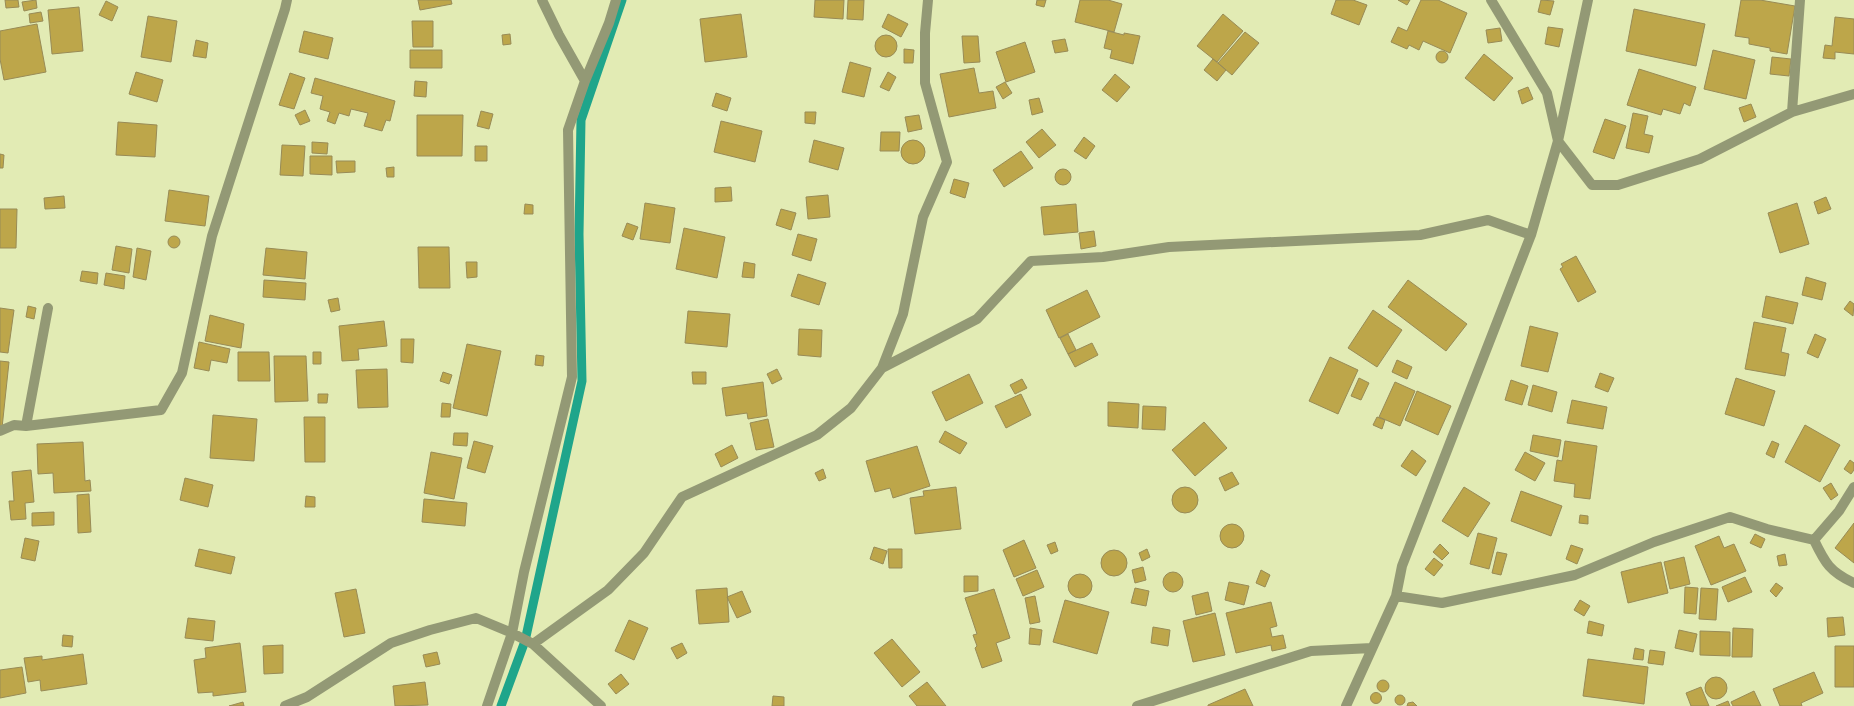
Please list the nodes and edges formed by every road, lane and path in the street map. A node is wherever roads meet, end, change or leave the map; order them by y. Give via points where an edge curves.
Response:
1 (287, 0) edge
2 (542, 0) edge
3 (616, 0) edge
4 (928, 0) edge
5 (1491, 0) edge
6 (1588, 0) edge
7 (1800, 0) edge
8 (585, 81) junction
9 (1854, 94) edge
10 (1792, 112) junction
11 (1558, 141) junction
12 (1531, 235) junction
13 (48, 308) dead end
14 (882, 368) junction
15 (26, 426) junction
16 (0, 432) edge
17 (1854, 488) edge
18 (1814, 540) junction
19 (1854, 583) edge
20 (1396, 596) junction
21 (512, 633) junction
22 (533, 644) junction
23 (1372, 648) junction
24 (285, 706) edge
25 (487, 706) edge
26 (601, 706) edge
27 (1137, 706) edge
28 (1346, 706) edge

1 - 15 street via 212,236 182,373 161,410
2 - 8 street
3 - 8 street via 610,23
4 - 14 street via 925,83 947,162 923,217 903,314
5 - 11 street via 1547,93
6 - 11 street
7 - 10 street
8 - 21 street via 568,130 572,377 524,572
9 - 10 street
10 - 11 street via 1700,159 1618,185 1592,185
11 - 12 street
12 - 14 street via 1488,220 1420,235 1170,247 1103,257 1031,261 977,319
12 - 20 street via 1402,566
13 - 15 street
14 - 22 street via 851,408 817,435 682,497 644,552 608,590
15 - 16 street via 14,426
17 - 18 street via 1839,511
18 - 19 street via 1825,563 1840,576
18 - 20 street via 1767,529 1730,516 1654,542 1575,575 1442,603
20 - 23 street
21 - 22 street
21 - 24 street via 476,618 430,630 391,643 306,697
21 - 25 street
22 - 26 street
23 - 27 street via 1311,651
23 - 28 street

